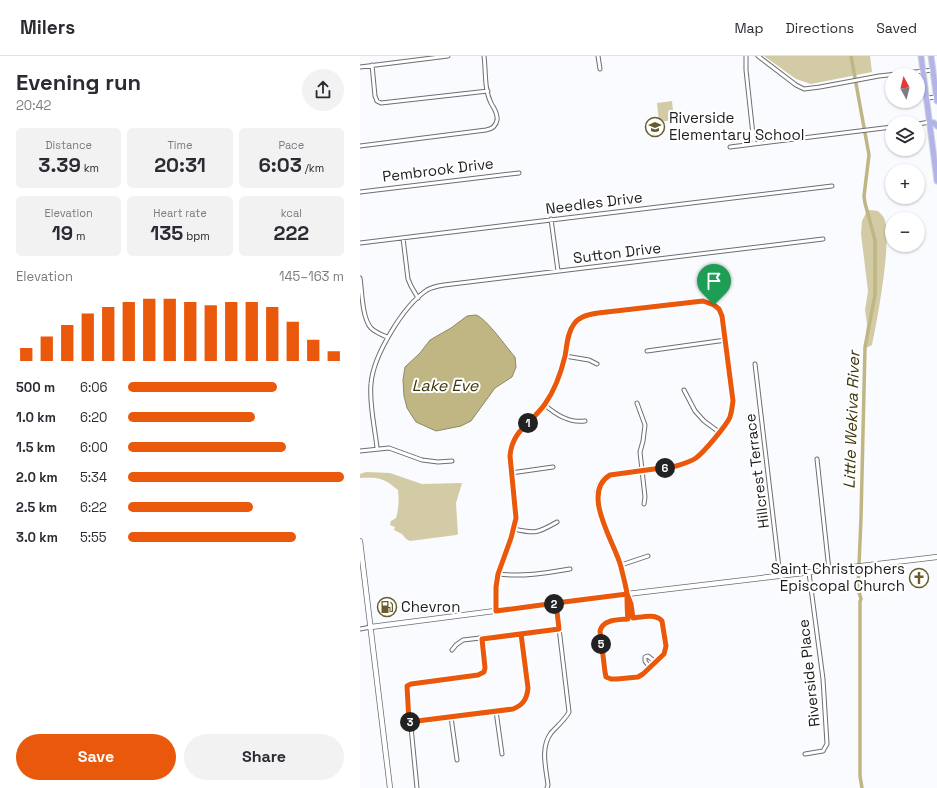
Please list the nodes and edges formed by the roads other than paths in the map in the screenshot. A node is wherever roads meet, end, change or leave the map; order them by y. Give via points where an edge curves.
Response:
1 (448, 56) edge
2 (484, 56) edge
3 (598, 56) edge
4 (746, 56) edge
5 (758, 56) edge
6 (921, 56) edge
7 (931, 56) edge
8 (372, 65) junction
9 (360, 67) edge
10 (923, 68) edge
11 (600, 69) dead end
12 (933, 70) junction
13 (925, 71) edge
14 (885, 76) edge
15 (925, 84) edge
16 (488, 91) junction
17 (927, 98) junction
18 (937, 98) edge
19 (930, 122) junction
20 (925, 123) edge
21 (937, 126) edge
22 (885, 128) edge
23 (754, 144) junction
24 (360, 146) edge
25 (730, 147) dead end
26 (935, 147) edge
27 (519, 173) dead end
28 (937, 181) edge
29 (832, 186) dead end
30 (360, 192) edge
31 (551, 220) junction
32 (403, 238) junction
33 (823, 239) dead end
34 (360, 243) edge
35 (558, 271) junction
36 (360, 278) edge
37 (418, 298) junction
38 (387, 337) junction
39 (726, 340) junction
40 (647, 351) dead end
41 (565, 356) junction
42 (597, 364) dead end
43 (755, 364) dead end
44 (684, 390) dead end
45 (637, 403) dead end
46 (545, 405) junction
47 (585, 421) dead end
48 (719, 432) junction
49 (378, 448) junction
50 (360, 451) edge
51 (817, 459) dead end
52 (452, 460) dead end
53 (553, 467) dead end
54 (642, 471) junction
55 (511, 473) junction
56 (644, 504) dead end
57 (557, 522) dead end
58 (514, 529) junction
59 (360, 541) edge
60 (361, 554) edge
61 (648, 556) dead end
62 (937, 557) edge
63 (620, 565) junction
64 (570, 569) dead end
65 (829, 570) junction
66 (809, 573) junction
67 (498, 574) junction
68 (780, 576) junction
69 (627, 594) junction
70 (556, 603) junction
71 (496, 611) junction
72 (633, 618) junction
73 (628, 619) junction
74 (371, 627) junction
75 (360, 629) edge
76 (559, 629) junction
77 (521, 634) junction
78 (482, 639) junction
79 (452, 650) dead end
80 (655, 662) junction
81 (650, 668) junction
82 (496, 711) junction
83 (451, 716) junction
84 (409, 722) junction
85 (502, 754) dead end
86 (805, 754) dead end
87 (457, 760) dead end
88 (390, 788) edge
89 (417, 788) edge
90 (547, 788) edge

1 - 8 street
2 - 16 street
3 - 11 street
4 - 23 street
5 - 14 street via 804,89
6 - 10 main road
7 - 12 main road
8 - 9 street
8 - 16 street via 376,101 380,103
12 - 13 street
12 - 18 main road
15 - 17 main road
16 - 24 street via 497,119 496,125 491,129
17 - 18 street
17 - 19 main road
19 - 20 street
19 - 21 main road
19 - 26 main road
22 - 23 street
23 - 25 street
26 - 28 main road
27 - 30 street, Pembrook Drive
29 - 31 street, Needles Drive
31 - 32 street, Needles Drive
31 - 35 street
32 - 34 street, Needles Drive
32 - 37 street via 408,279
33 - 35 street, Sutton Drive
35 - 37 street, Sutton Drive via 444,284 427,290
36 - 38 street via 370,328
37 - 38 street, Sutton Drive via 401,315
38 - 49 street, Sutton Drive via 370,383
39 - 40 street
39 - 41 street via 719,309 703,301 588,315 574,323
39 - 48 street via 733,401 729,418
41 - 42 street
41 - 46 street
43 - 68 street, Hillcrest Terrace
44 - 48 street via 694,411
45 - 54 street via 645,425 640,452
46 - 47 street via 565,418 577,422
46 - 55 street via 514,439 510,456
48 - 54 street via 697,457 686,464
49 - 50 street
49 - 52 street via 389,448 422,460
51 - 65 street
53 - 55 street
54 - 56 street via 646,497
54 - 63 street via 610,475 603,479 597,492 601,517
55 - 58 street via 516,518
57 - 58 street via 541,531
58 - 67 street
59 - 60 street
60 - 74 street
61 - 63 street
62 - 65 street
63 - 69 street
64 - 67 street via 514,576
65 - 66 street
66 - 68 street
66 - 86 street, Riverside Place via 823,679 827,744 823,750
67 - 71 street
68 - 69 street
69 - 70 street
69 - 72 street
69 - 73 street
70 - 71 street
70 - 76 street
71 - 74 street
72 - 73 street
72 - 80 street via 654,616 660,618 663,623 666,650
73 - 81 street via 609,621 601,626 606,677 638,677
74 - 75 street
74 - 88 street
76 - 77 street
76 - 90 street via 569,712 551,734 545,747
77 - 78 street
77 - 82 street via 527,696 519,707
78 - 79 street via 463,640
78 - 84 street via 484,672 407,686
80 - 81 street
80 - 81 street via 648,656 645,657
82 - 83 street
82 - 85 street
83 - 84 street
83 - 87 street
84 - 89 street

